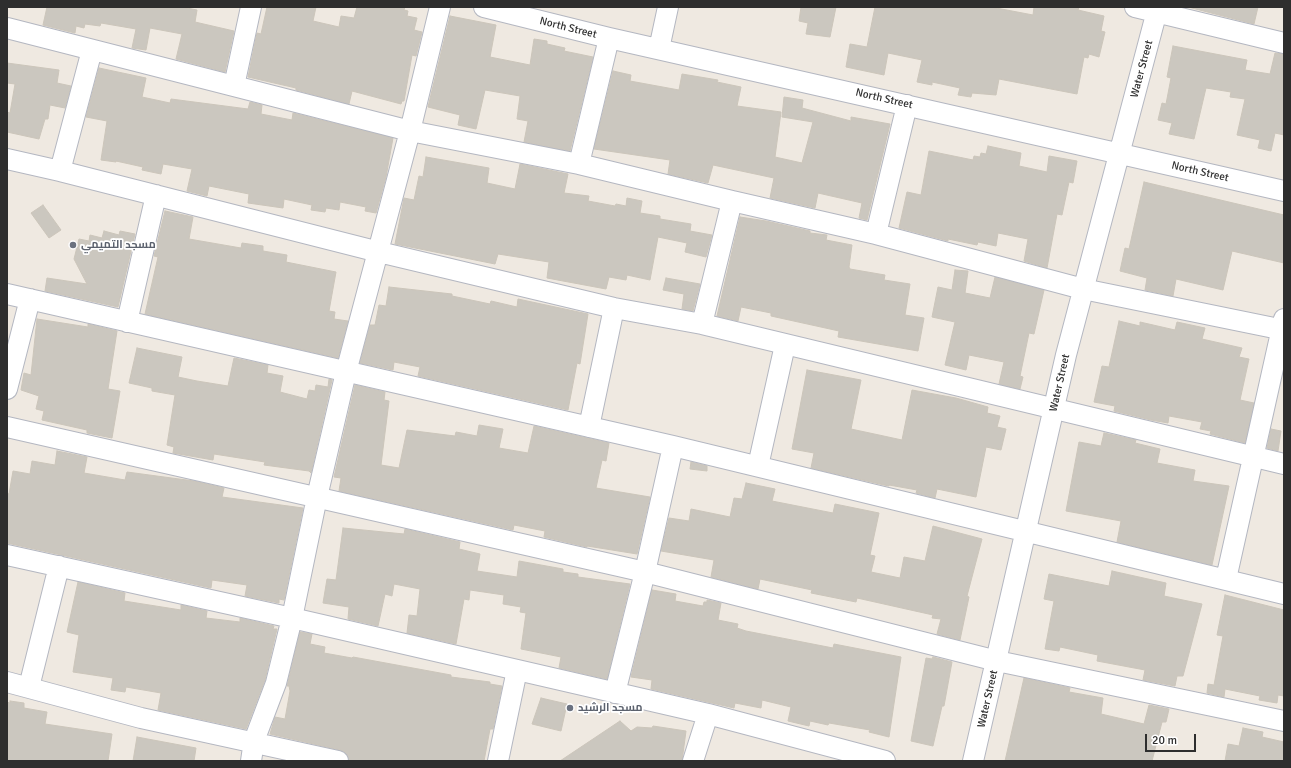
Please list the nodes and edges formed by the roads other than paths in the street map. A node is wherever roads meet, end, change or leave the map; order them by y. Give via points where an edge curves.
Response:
1 (252, 7) edge
2 (440, 7) edge
3 (484, 7) edge
4 (668, 7) edge
5 (1135, 7) edge
6 (1157, 10) edge
7 (7, 28) edge
8 (609, 38) junction
9 (1284, 43) edge
10 (659, 49) junction
11 (92, 50) junction
12 (234, 86) junction
13 (907, 105) junction
14 (410, 131) junction
15 (1119, 154) junction
16 (7, 159) edge
17 (579, 164) junction
18 (60, 171) junction
19 (1284, 191) edge
20 (156, 195) junction
21 (732, 202) junction
22 (876, 234) junction
23 (379, 252) junction
24 (1083, 289) junction
25 (7, 294) edge
26 (30, 299) junction
27 (614, 308) junction
28 (127, 322) junction
29 (702, 324) junction
30 (1283, 326) edge
31 (785, 345) junction
32 (346, 372) junction
33 (7, 388) edge
34 (1054, 408) junction
35 (7, 427) edge
36 (589, 427) junction
37 (673, 446) junction
38 (1252, 457) junction
39 (1284, 464) edge
40 (758, 466) junction
41 (317, 497) junction
42 (1026, 532) junction
43 (7, 554) edge
44 (59, 566) junction
45 (645, 572) junction
46 (1226, 579) junction
47 (1284, 594) edge
48 (292, 618) junction
49 (997, 661) junction
50 (517, 670) junction
51 (7, 682) edge
52 (29, 687) junction
53 (615, 693) junction
54 (708, 714) junction
55 (1284, 721) edge
56 (254, 741) junction
57 (251, 761) edge
58 (338, 761) edge
59 (498, 761) edge
60 (693, 761) edge
61 (885, 761) edge
62 (973, 761) edge

1 - 12 street
2 - 14 street
3 - 8 street, North Street
4 - 10 street
5 - 6 street
6 - 9 street
6 - 15 street, Water Street
7 - 11 street
8 - 10 street, North Street
8 - 17 street
10 - 13 street, North Street
11 - 12 street
11 - 18 street
12 - 14 street
13 - 15 street, North Street
13 - 22 street
14 - 17 street
14 - 23 street
15 - 19 street, North Street
15 - 24 street, Water Street
16 - 18 street
17 - 21 street
18 - 20 street
20 - 23 street
20 - 28 street
21 - 22 street
21 - 29 street
22 - 24 street
23 - 27 street
23 - 32 street
24 - 30 street
24 - 34 street, Water Street
25 - 26 street
26 - 28 street
26 - 33 street
27 - 29 street
27 - 36 street
28 - 32 street
29 - 31 street
30 - 38 street
31 - 34 street
31 - 40 street
32 - 36 street
32 - 41 street
34 - 38 street
34 - 42 street, Water Street
35 - 41 street
36 - 37 street
37 - 40 street
37 - 45 street
38 - 39 street
38 - 46 street
40 - 42 street
41 - 45 street
41 - 48 street
42 - 46 street
42 - 49 street, Water Street
43 - 44 street
44 - 48 street
44 - 52 street
45 - 49 street
45 - 53 street
46 - 47 street
48 - 50 street
48 - 56 street via 276,683
49 - 55 street
49 - 62 street, Water Street
50 - 53 street
50 - 59 street
51 - 52 street
52 - 56 street via 141,718
53 - 54 street
54 - 60 street
54 - 61 street
56 - 57 street
56 - 58 street

